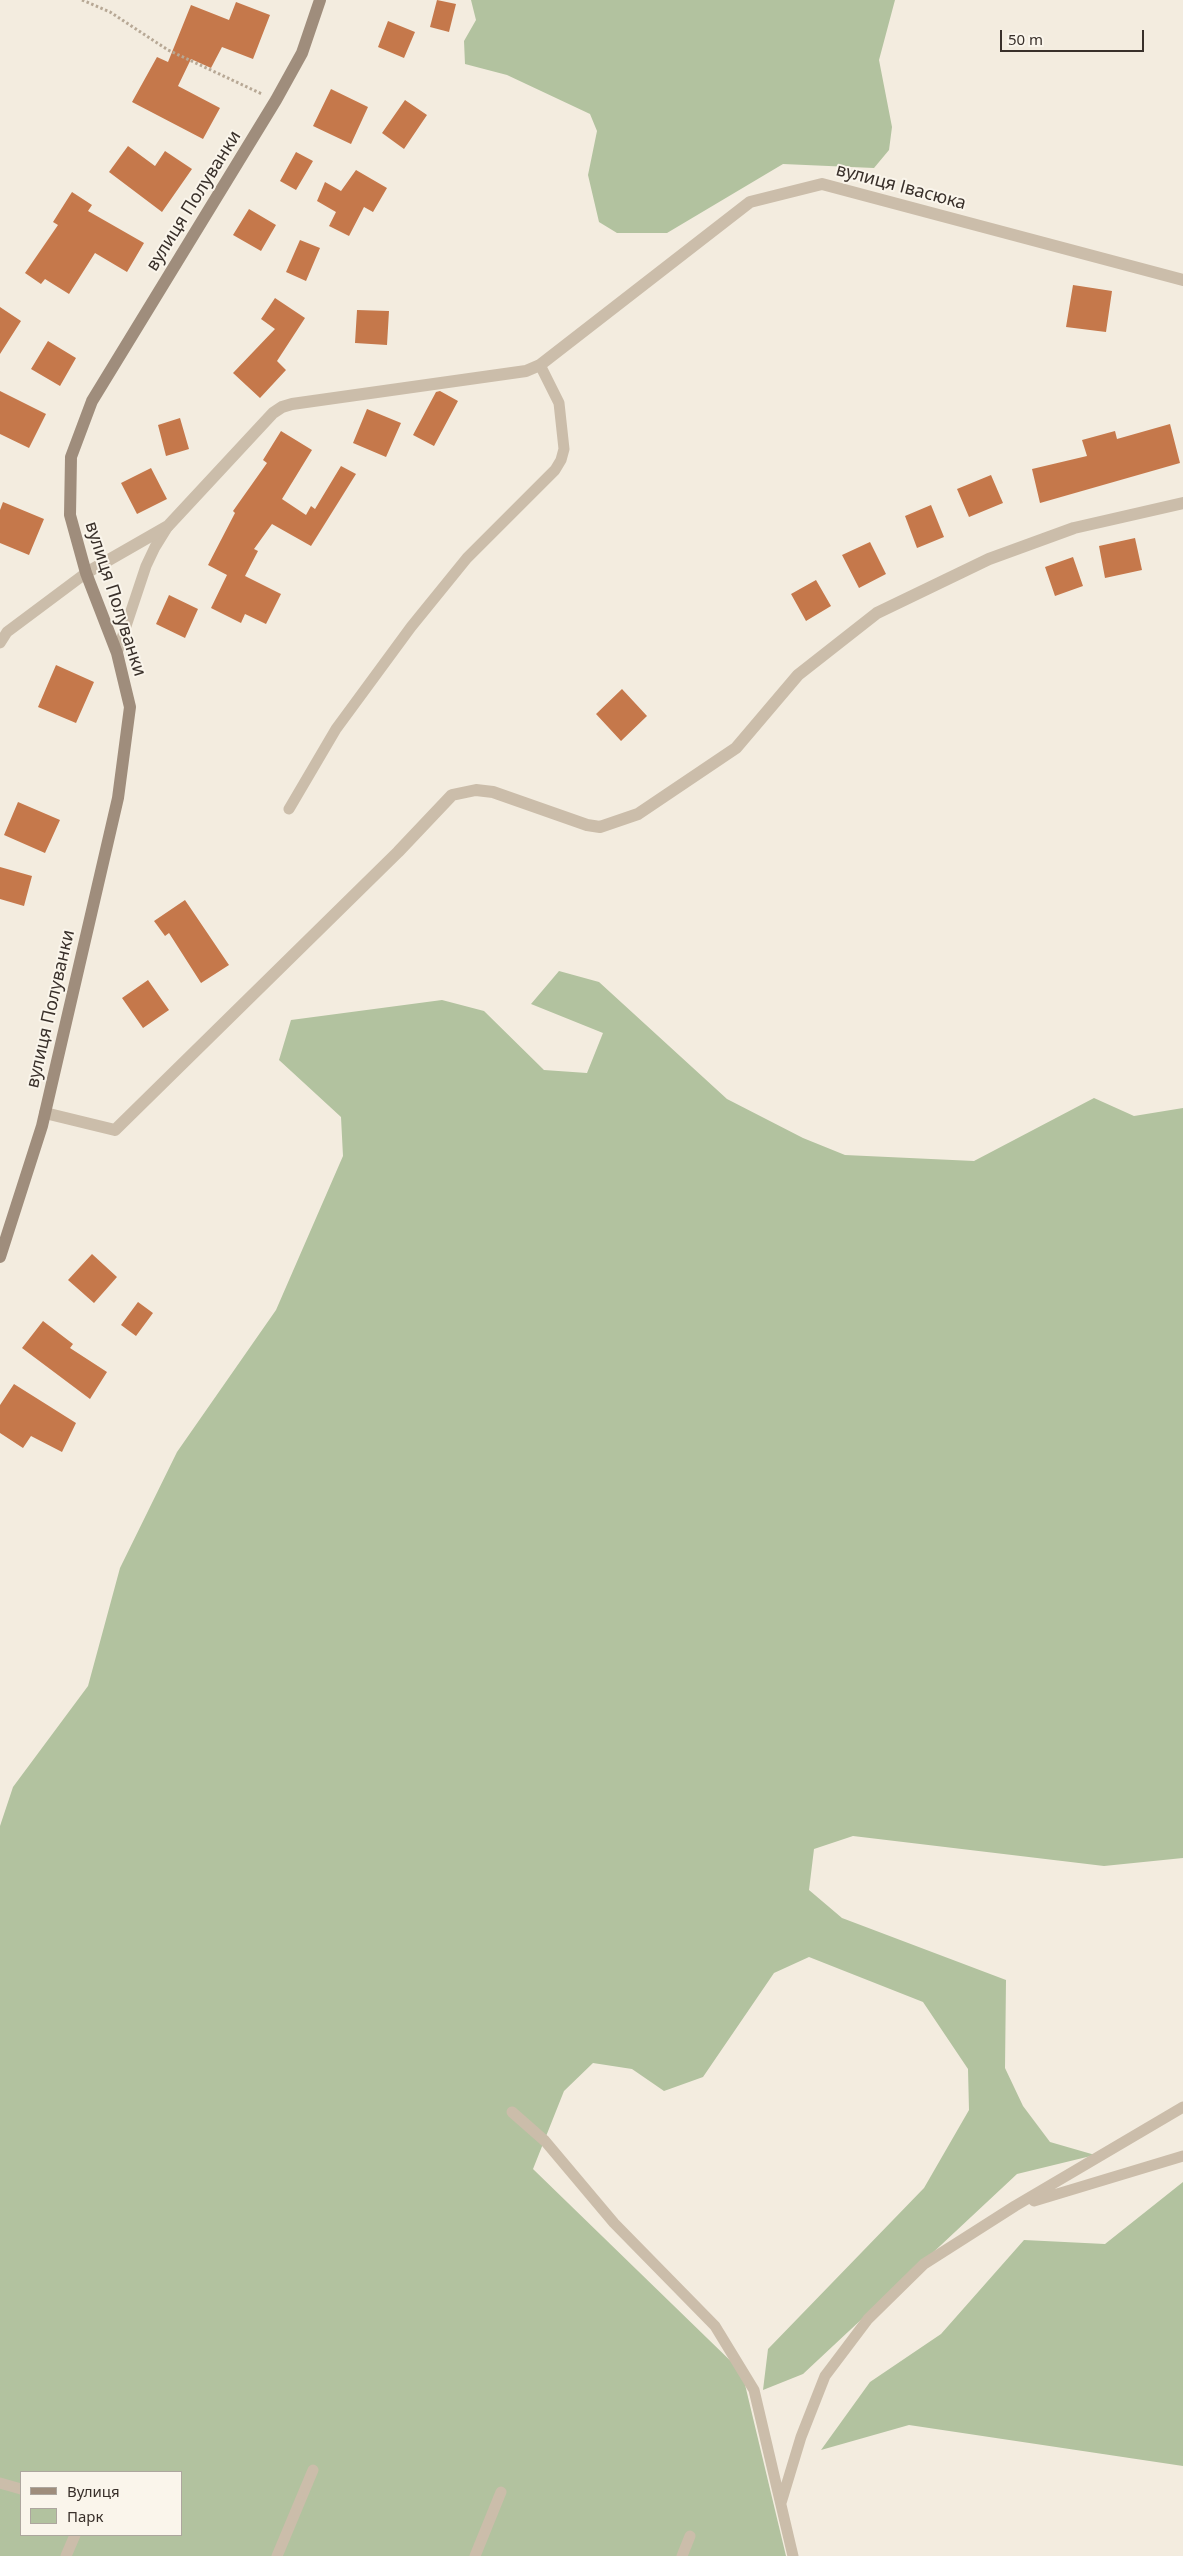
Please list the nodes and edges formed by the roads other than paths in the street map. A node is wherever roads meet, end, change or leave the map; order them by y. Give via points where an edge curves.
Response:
1 (320, 0) edge
2 (1183, 280) edge
3 (540, 364) junction
4 (1183, 503) edge
5 (168, 526) junction
6 (86, 573) junction
7 (0, 643) edge
8 (117, 653) junction
9 (289, 809) dead end
10 (45, 1113) junction
11 (0, 1257) edge
12 (1183, 2107) edge
13 (512, 2112) dead end
14 (1183, 2156) edge
15 (1015, 2206) junction
16 (313, 2470) dead end
17 (0, 2483) edge
18 (20, 2489) edge
19 (501, 2492) dead end
20 (781, 2504) junction
21 (75, 2536) edge
22 (690, 2536) dead end
23 (66, 2556) edge
24 (277, 2556) edge
25 (475, 2556) edge
26 (682, 2556) edge
27 (793, 2556) edge

1 - 6 street, вулиця Полуванки via 302,53 276,100 92,401 71,457 70,515
2 - 3 street, вулиця Івасюка via 822,184 750,202
3 - 5 street, вулиця Івасюка via 526,371 282,407
3 - 9 lane via 559,403 564,449 561,460 555,470 467,558 411,628 336,729
4 - 10 street via 1066,531 990,559 877,613 798,675 736,748 638,814 600,827 493,792 476,790 452,795 115,1130
5 - 6 street, вулиця Івасюка
5 - 8 lane via 146,566
6 - 7 lane via 8,632
6 - 8 street, вулиця Полуванки
8 - 10 street, вулиця Полуванки via 130,707 118,798
10 - 11 street, вулиця Полуванки
12 - 15 lane
13 - 20 lane via 545,2141 614,2223 715,2326 754,2390
14 - 15 lane
15 - 20 lane via 924,2264 868,2319 825,2376 801,2437
16 - 24 lane
17 - 18 lane
19 - 25 lane
20 - 27 lane
21 - 23 lane
22 - 26 lane

